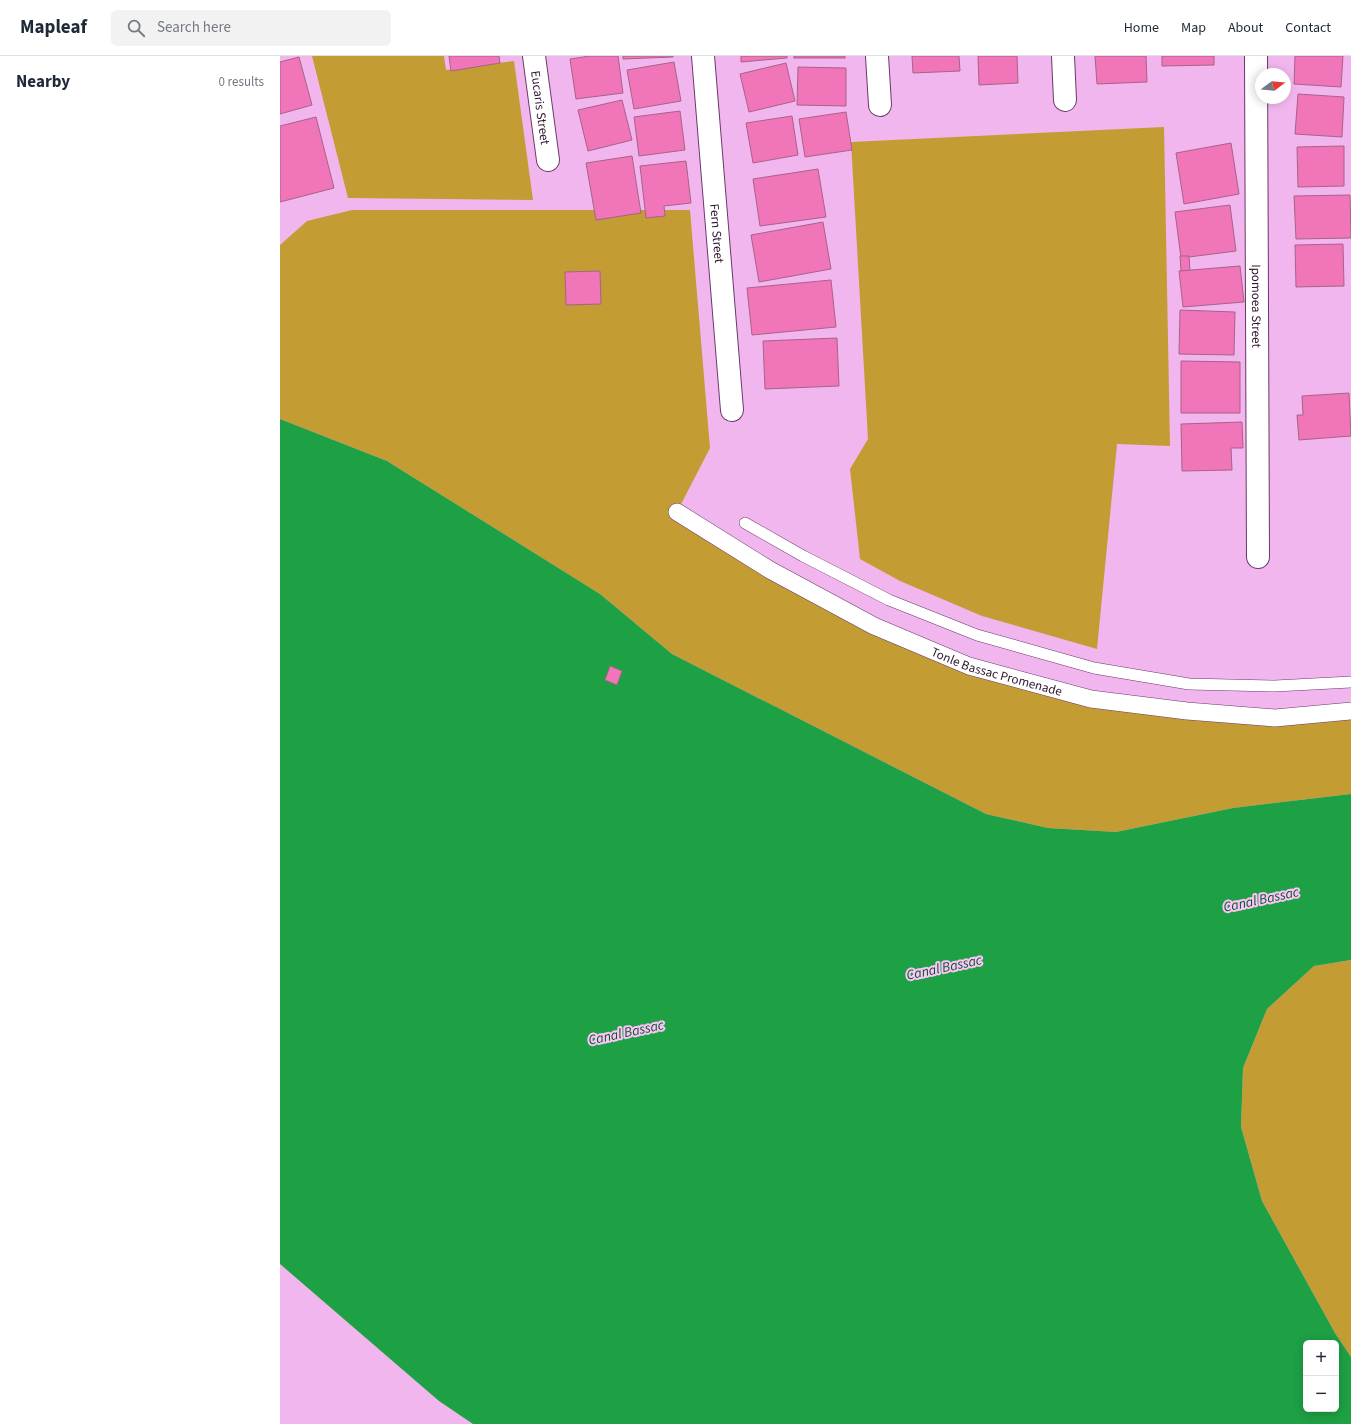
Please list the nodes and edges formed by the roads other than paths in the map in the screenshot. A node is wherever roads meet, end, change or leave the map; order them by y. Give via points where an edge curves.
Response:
1 (534, 56) edge
2 (703, 56) edge
3 (877, 56) edge
4 (1063, 56) edge
5 (1256, 56) edge
6 (1065, 100) dead end
7 (880, 105) dead end
8 (548, 160) dead end
9 (732, 410) dead end
10 (677, 512) dead end
11 (745, 523) dead end
12 (1258, 557) dead end
13 (1351, 682) edge
14 (1351, 711) edge

1 - 8 street, Eucaris Street
2 - 9 street, Fern Street
3 - 7 street
4 - 6 street
5 - 12 street, Ipomoea Street
10 - 14 street, Tonle Bassac Promenade via 770,570 874,626 969,666 1091,699 1187,711 1275,718
11 - 13 lane via 889,600 977,635 1094,668 1189,684 1275,686

